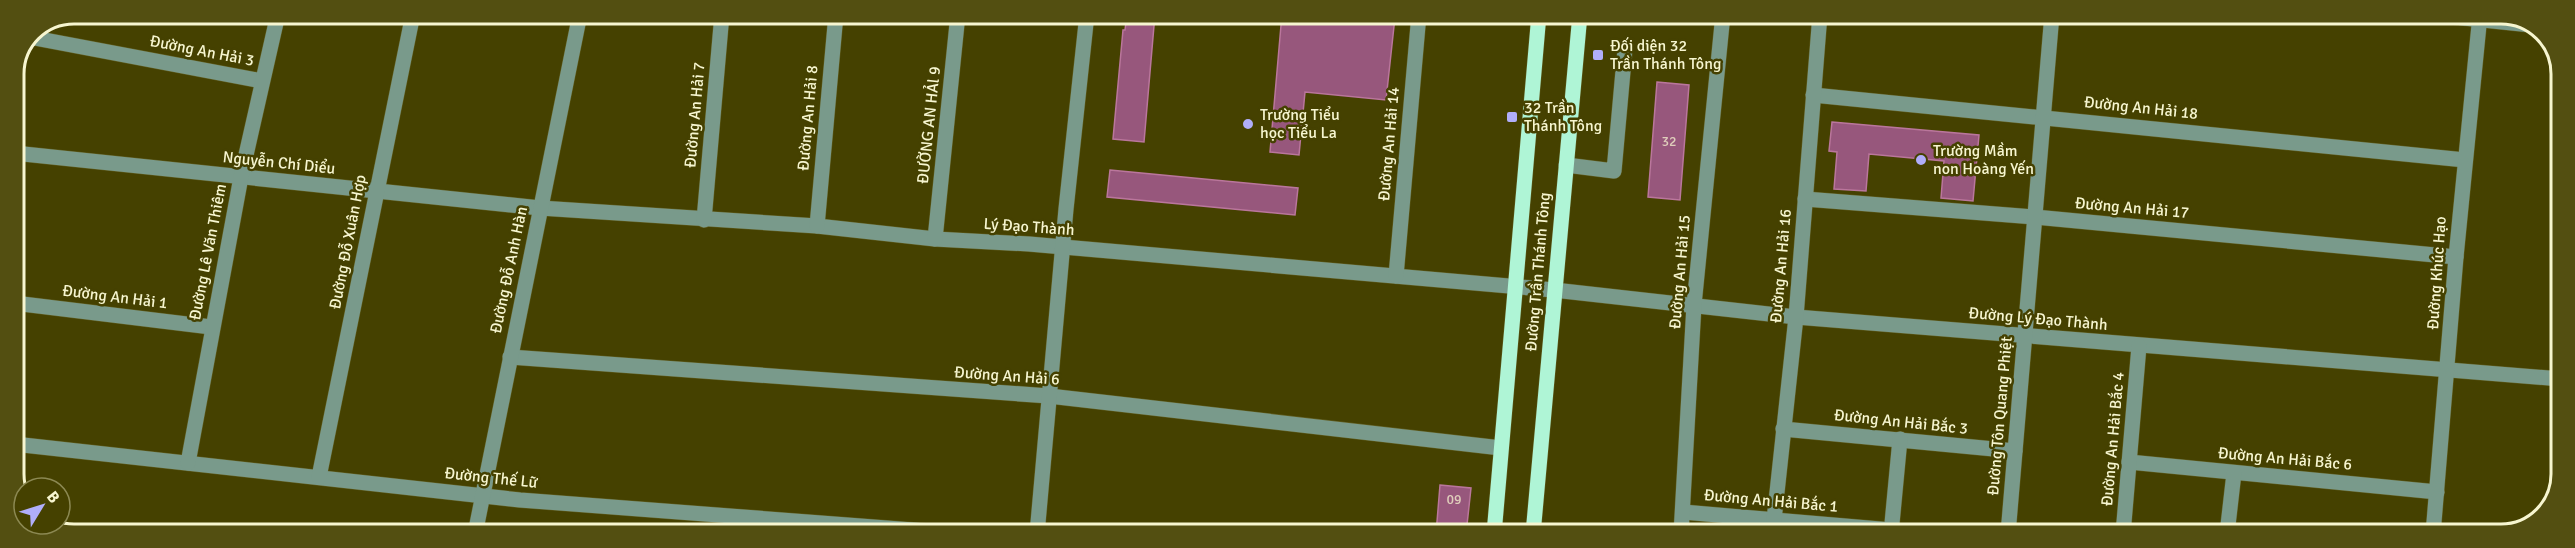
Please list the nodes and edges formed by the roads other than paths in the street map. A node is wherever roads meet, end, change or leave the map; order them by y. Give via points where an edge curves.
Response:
1 (276, 24) edge
2 (411, 24) edge
3 (578, 24) edge
4 (721, 24) edge
5 (835, 24) edge
6 (957, 24) edge
7 (1086, 24) edge
8 (1418, 24) edge
9 (1538, 24) edge
10 (1579, 24) edge
11 (1722, 24) edge
12 (1819, 24) edge
13 (2051, 24) edge
14 (2479, 24) edge
15 (39, 39) edge
16 (1625, 49) dead end
17 (262, 81) junction
18 (1813, 96) junction
19 (2044, 116) junction
20 (24, 154) edge
21 (2465, 160) junction
22 (1566, 165) junction
23 (241, 177) junction
24 (377, 190) junction
25 (1804, 199) junction
26 (540, 208) junction
27 (2035, 217) junction
28 (704, 220) junction
29 (817, 226) junction
30 (935, 239) junction
31 (1062, 247) junction
32 (2456, 257) junction
33 (1396, 276) junction
34 (1514, 288) junction
35 (1554, 290) junction
36 (24, 304) edge
37 (1694, 304) junction
38 (1796, 317) junction
39 (211, 327) junction
40 (2025, 335) junction
41 (2139, 346) junction
42 (510, 357) junction
43 (2448, 370) junction
44 (2551, 378) edge
45 (1049, 396) junction
46 (1783, 429) junction
47 (1899, 439) junction
48 (24, 445) edge
49 (1501, 448) junction
50 (2015, 451) junction
51 (2129, 462) junction
52 (188, 463) junction
53 (2234, 472) junction
54 (319, 477) junction
55 (2437, 492) junction
56 (483, 496) junction
57 (1683, 512) junction
58 (1774, 520) junction
59 (477, 524) edge
60 (839, 524) edge
61 (1038, 524) edge
62 (1495, 524) edge
63 (1534, 524) edge
64 (1682, 524) edge
65 (1813, 524) edge
66 (1893, 524) edge
67 (2009, 524) edge
68 (2124, 524) edge
69 (2229, 524) edge
70 (2434, 524) edge

1 - 17 street, Đường Lê Văn Thiêm
2 - 24 street, Đường Đỗ Xuân Hợp
3 - 26 street, Đường Đỗ Anh Hàn
4 - 28 street, Đường An Hải 7
5 - 29 street, Đường An Hải 8
6 - 30 street, ĐƯỜNG AN HẢl 9
7 - 31 street
8 - 33 street, Đường An Hải 14
9 - 34 main road, Đường Trần Thánh Tông
10 - 22 main road, Đường Trần Thánh Tông
11 - 37 street, Đường An Hải 15
12 - 18 street, Đường An Hải 16
13 - 19 street, Đường Tôn Quang Phiệt
14 - 21 street, Đường Khúc Hạo
15 - 17 street, Đường An Hải 3
16 - 22 street via 1614,171
17 - 23 street, Đường Lê Văn Thiêm
18 - 19 street, Đường An Hải 18
18 - 25 street, Đường An Hải 16
19 - 21 street, Đường An Hải 18
19 - 27 street, Đường Tôn Quang Phiệt
20 - 23 street, Nguyễn Chí Diểu
21 - 32 street, Đường Khúc Hạo
22 - 35 main road, Đường Trần Thánh Tông
23 - 24 street, Nguyễn Chí Diểu
23 - 39 street, Đường Lê Văn Thiêm
24 - 26 street, Nguyễn Chí Diểu
24 - 54 street, Đường Đỗ Xuân Hợp
25 - 27 street, Đường An Hải 17
25 - 38 street, Đường An Hải 16
26 - 28 street, Lý Đạo Thành
26 - 42 street, Đường Đỗ Anh Hàn
27 - 32 street, Đường An Hải 17
27 - 40 street, Đường Tôn Quang Phiệt
28 - 29 street, Lý Đạo Thành
29 - 30 street, Lý Đạo Thành
30 - 31 street, Lý Đạo Thành
31 - 33 street, Lý Đạo Thành
31 - 45 street
32 - 43 street, Đường Khúc Hạo
33 - 34 street, Lý Đạo Thành
34 - 35 street, Đường Lý Đạo Thành
34 - 49 main road, Đường Trần Thánh Tông
35 - 37 street, Đường Lý Đạo Thành
35 - 63 main road, Đường Trần Thánh Tông
36 - 39 street, Đường An Hải 1
37 - 38 street, Đường Lý Đạo Thành
37 - 57 street, Đường An Hải 15
38 - 40 street, Đường Lý Đạo Thành
38 - 46 street, Đường An Hải 16
39 - 52 street, Đường Lê Văn Thiêm
40 - 41 street, Đường Lý Đạo Thành
40 - 50 street, Đường Tôn Quang Phiệt
41 - 43 street, Đường Lý Đạo Thành
41 - 51 street, Đường An Hải Bắc 4
42 - 45 street, Đường An Hải 6
42 - 56 street, Đường Đỗ Anh Hàn
43 - 44 street, Đường Lý Đạo Thành
43 - 55 street, Đường Khúc Hạo
45 - 49 street, Đường An Hải 6
45 - 61 street
46 - 47 street, Đường An Hải Bắc 3
46 - 58 street, Đường An Hải 16
47 - 50 street, Đường An Hải Bắc 3
47 - 66 street
48 - 52 street, Đường Thế Lữ
49 - 62 main road, Đường Trần Thánh Tông
50 - 67 street, Đường Tôn Quang Phiệt
51 - 53 street, Đường An Hải Bắc 6
51 - 68 street, Đường An Hải Bắc 4
52 - 54 street, Đường Thế Lữ
53 - 55 street, Đường An Hải Bắc 6
53 - 69 street
54 - 56 street, Đường Thế Lữ
55 - 70 street, Đường Khúc Hạo
56 - 59 street, Đường Đỗ Anh Hàn
56 - 60 street, Đường Thế Lữ
57 - 58 street, Đường An Hải Bắc 1
57 - 64 street, Đường An Hải 15
58 - 65 street, Đường An Hải Bắc 1

